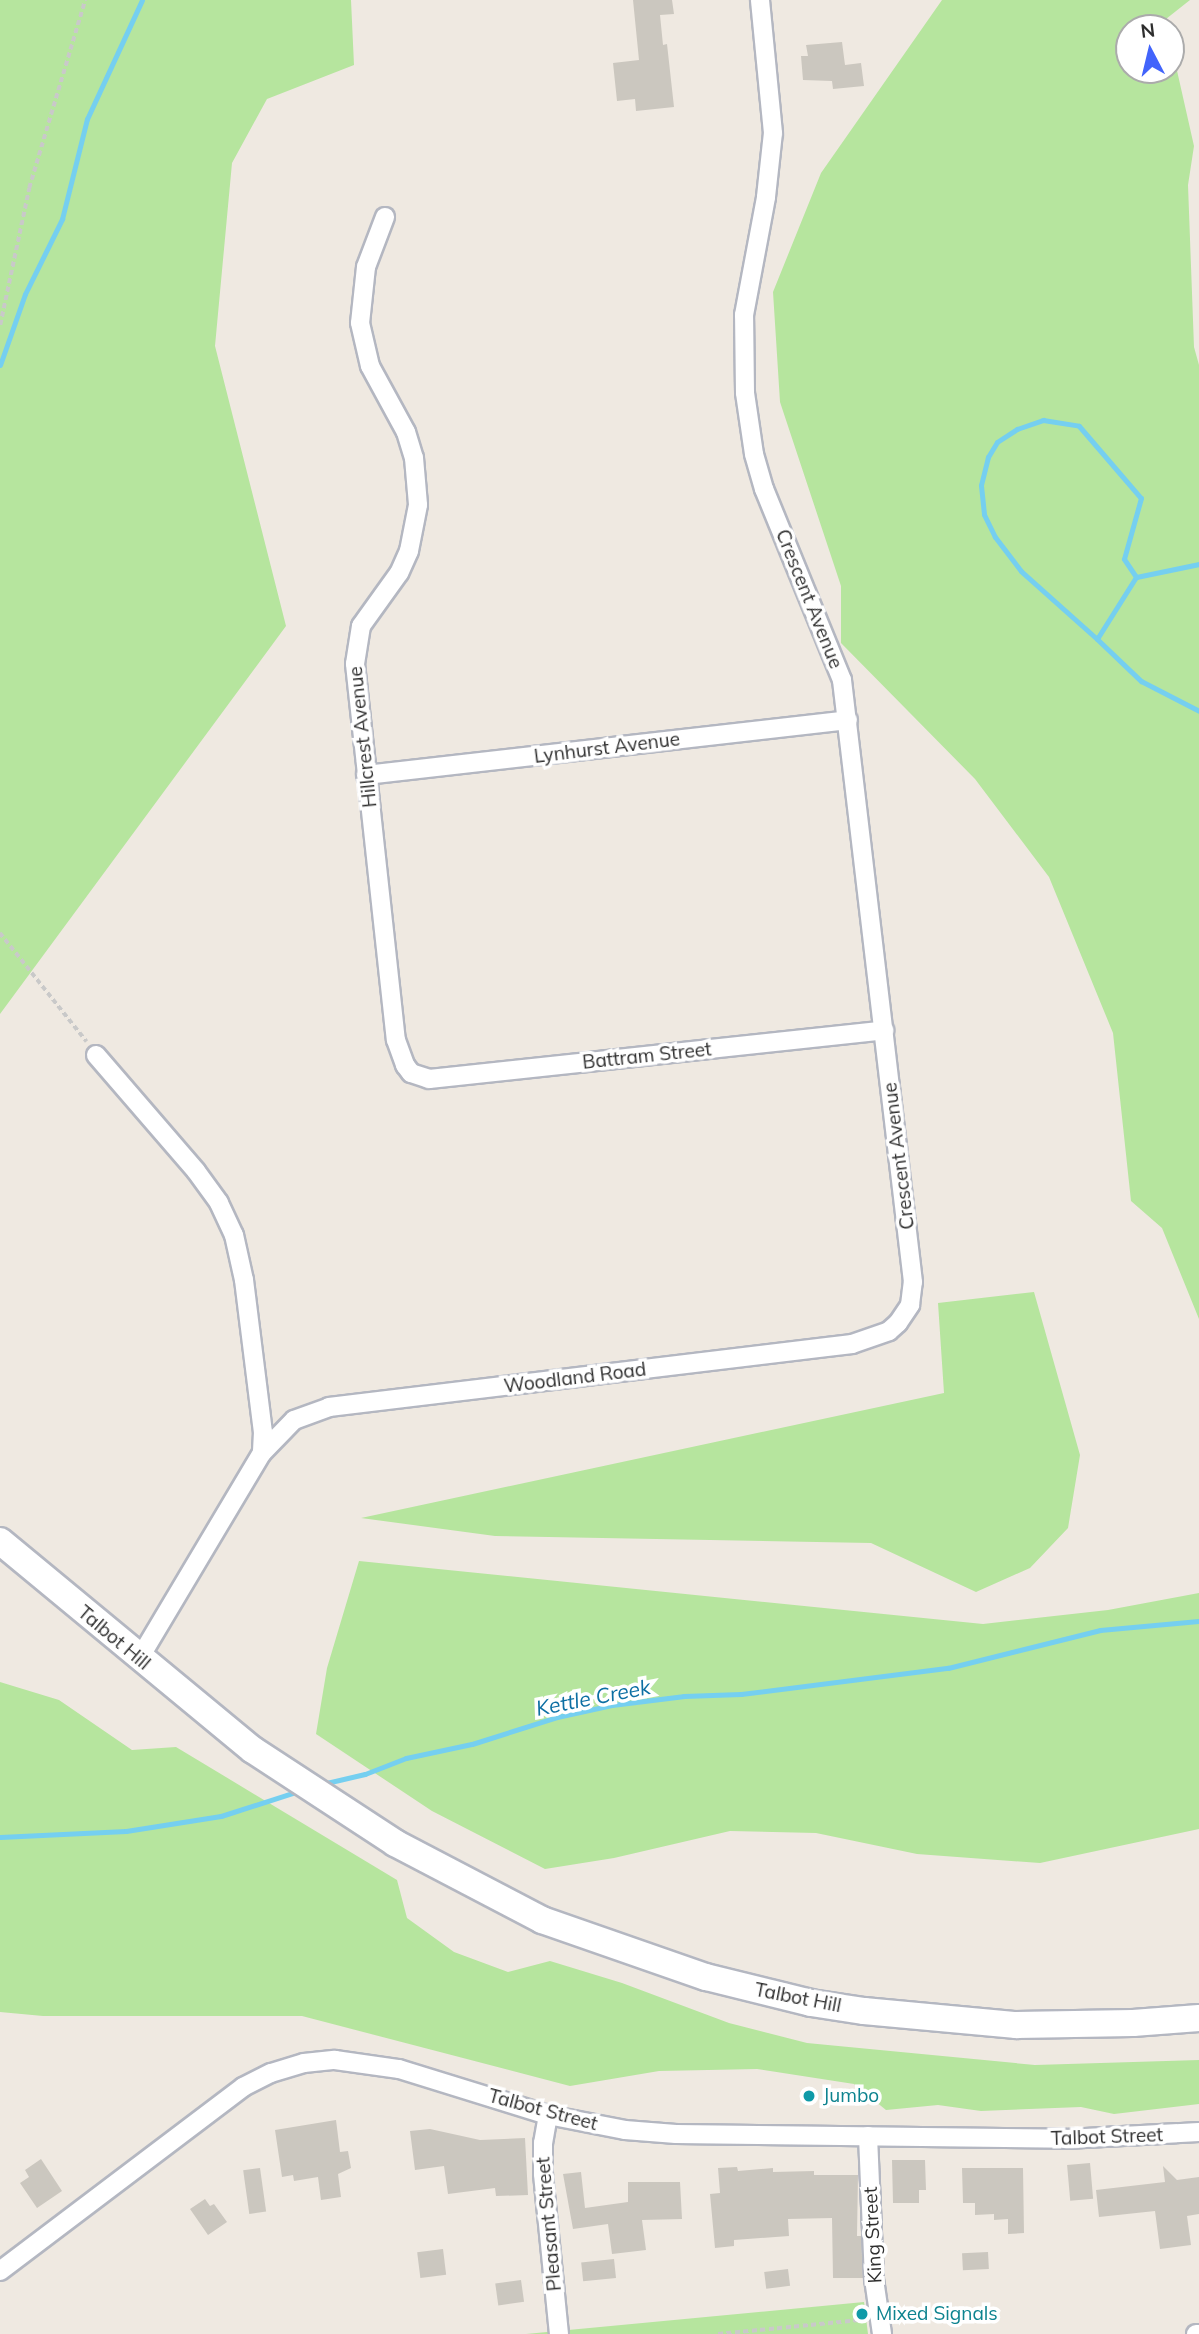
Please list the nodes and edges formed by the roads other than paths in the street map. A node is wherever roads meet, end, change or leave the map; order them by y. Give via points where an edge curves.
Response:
1 (760, 0) edge
2 (385, 217) dead end
3 (848, 720) junction
4 (366, 775) junction
5 (884, 1030) junction
6 (96, 1055) road end
7 (411, 1073) joint
8 (898, 1324) joint
9 (262, 1453) junction
10 (0, 1541) edge
11 (139, 1659) junction
12 (1199, 2018) edge
13 (548, 2115) junction
14 (1199, 2132) edge
15 (868, 2136) junction
16 (0, 2271) edge
17 (881, 2326) edge
18 (559, 2334) edge

1 - 3 street, Crescent Avenue via 773,133 744,315 748,419 764,489 838,667
2 - 4 street, Hillcrest Avenue via 363,281 360,323 370,366 406,432 414,458 418,505 404,562 366,615 358,638 355,664
3 - 4 street, Lynhurst Avenue
3 - 5 street, Crescent Avenue
4 - 7 street, Hillcrest Avenue via 396,1040
5 - 7 street, Battram Street via 429,1079
5 - 8 street, Crescent Avenue via 913,1282 910,1305
6 - 9 street via 208,1187 234,1236 244,1280
8 - 9 street, Woodland Road via 877,1338 852,1345 329,1407 295,1420
9 - 11 street, Woodland Road
10 - 11 main road, Talbot Hill
11 - 12 main road, Talbot Hill via 230,1732 347,1814 542,1920 623,1950 811,2003 913,2018 1016,2025
13 - 15 street, Talbot Street via 625,2130 676,2134
13 - 16 street, Talbot Street via 399,2069 335,2060 304,2063 243,2087
13 - 18 street, Pleasant Street via 543,2174
14 - 15 street, Talbot Street via 1066,2139
15 - 17 street, King Street via 874,2280

